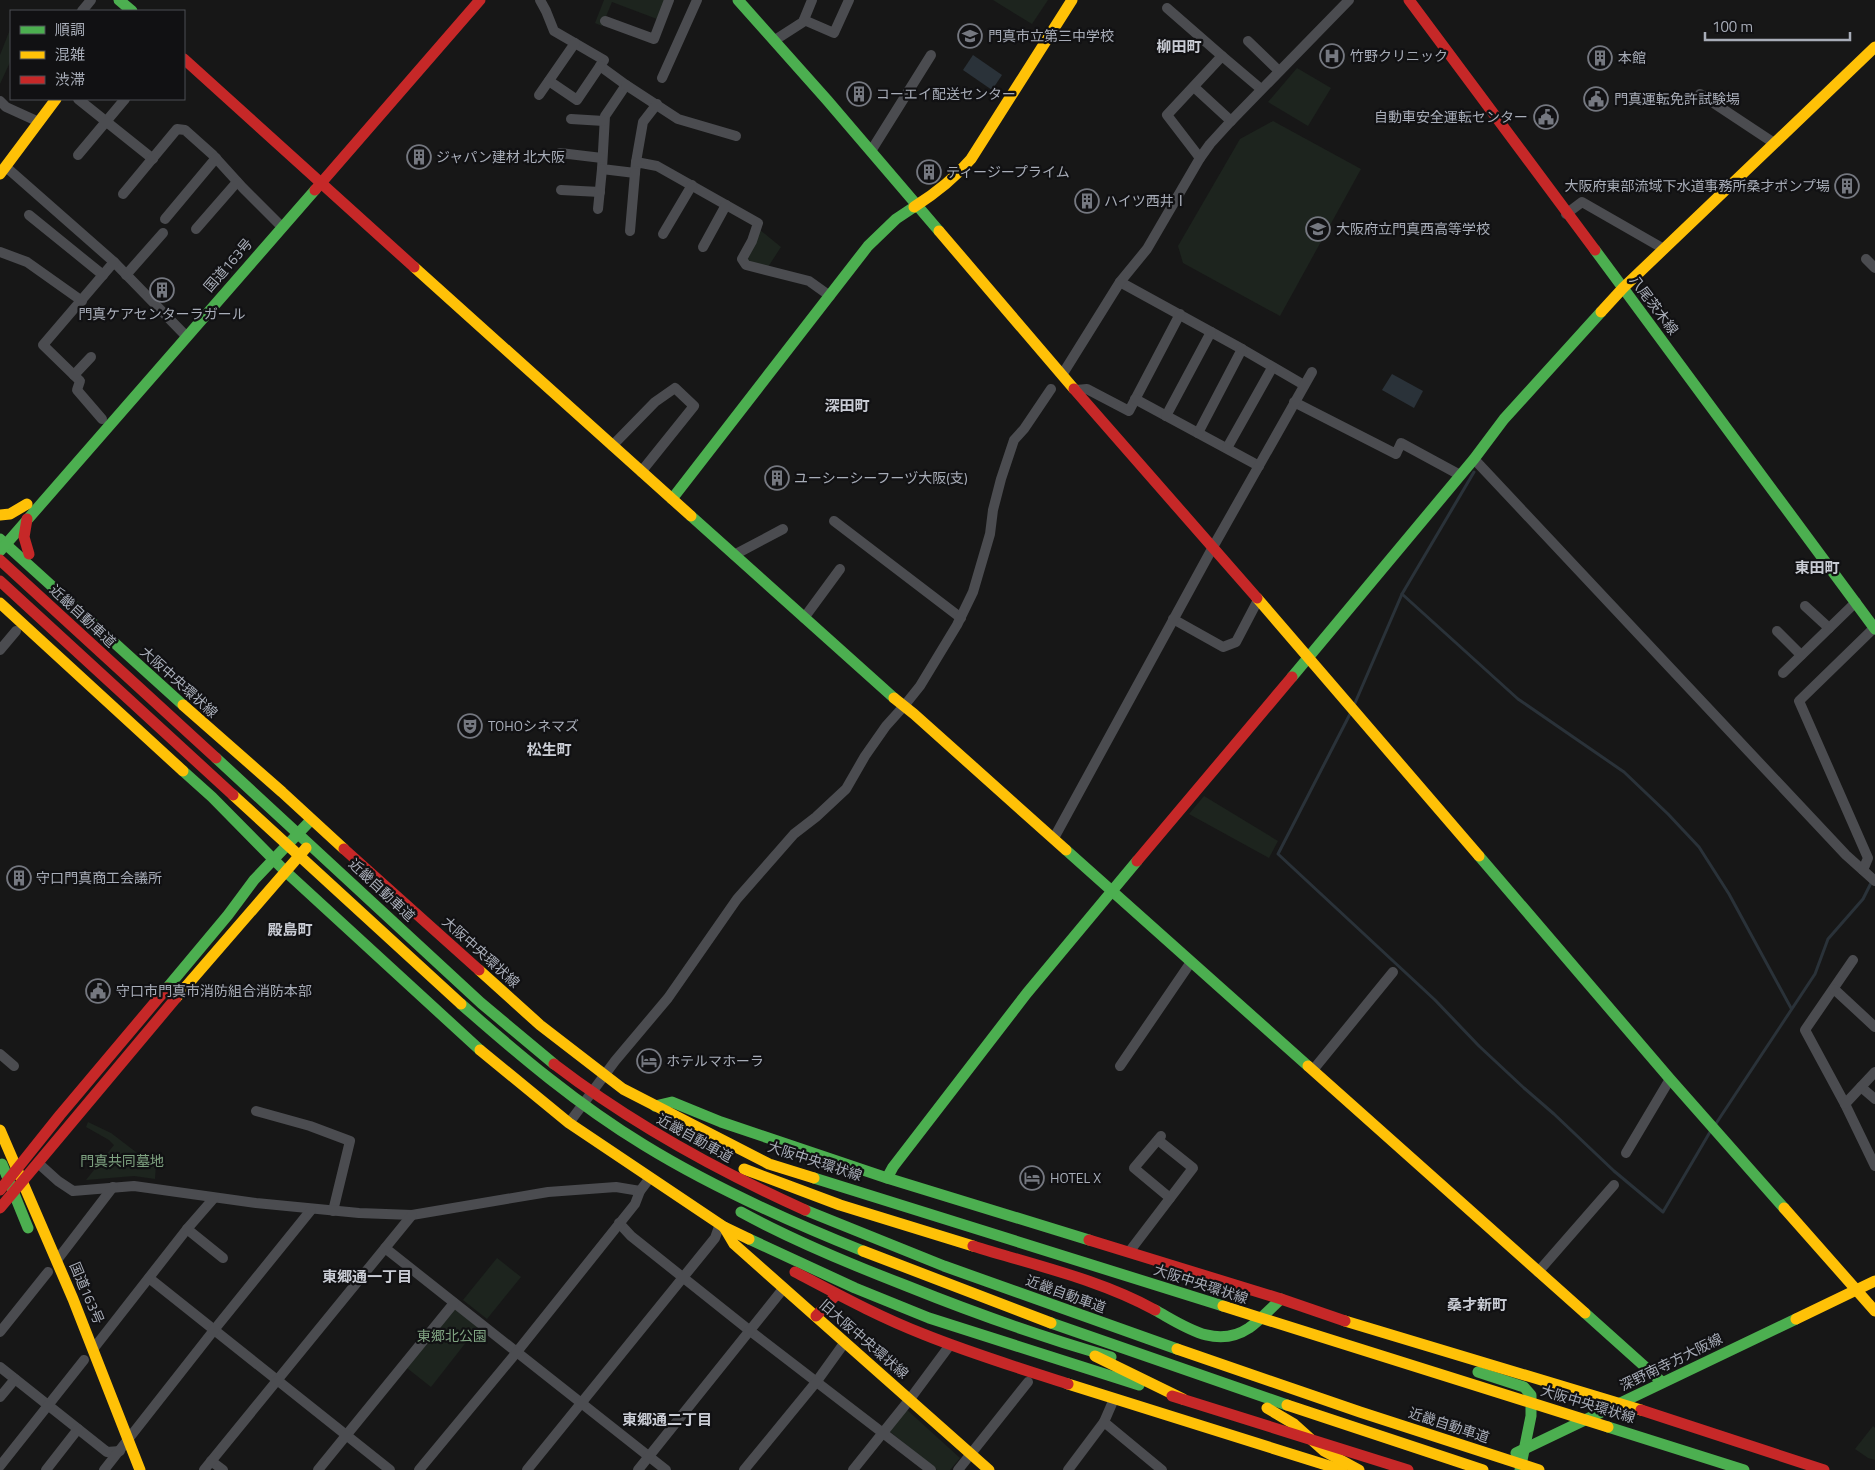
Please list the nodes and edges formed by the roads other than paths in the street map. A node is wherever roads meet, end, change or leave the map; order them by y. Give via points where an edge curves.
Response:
1 (466, 0) edge
2 (480, 0) edge
3 (540, 0) edge
4 (669, 0) edge
5 (697, 0) edge
6 (738, 0) edge
7 (812, 0) edge
8 (850, 0) edge
9 (1072, 0) edge
10 (1409, 0) edge
11 (1342, 2) edge
12 (1168, 8) dead end
13 (804, 20) junction
14 (605, 22) dead end
15 (775, 40) junction
16 (1248, 41) dead end
17 (575, 43) junction
18 (1875, 47) edge
19 (931, 54) dead end
20 (1222, 56) junction
21 (185, 60) edge
22 (600, 66) junction
23 (1279, 71) junction
24 (662, 78) dead end
25 (549, 81) junction
26 (626, 85) junction
27 (1194, 87) junction
28 (1261, 89) junction
29 (1700, 94) dead end
30 (539, 95) dead end
31 (55, 100) edge
32 (79, 100) edge
33 (123, 100) edge
34 (0, 101) edge
35 (657, 104) junction
36 (571, 119) dead end
37 (106, 121) junction
38 (1231, 121) junction
39 (39, 122) junction
40 (604, 122) junction
41 (736, 136) dead end
42 (1774, 142) junction
43 (871, 151) junction
44 (560, 153) dead end
45 (78, 155) dead end
46 (216, 158) junction
47 (602, 158) junction
48 (1200, 158) junction
49 (153, 159) junction
50 (636, 167) junction
51 (602, 169) junction
52 (3, 171) edge
53 (316, 180) junction
54 (237, 182) junction
55 (692, 185) junction
56 (561, 190) dead end
57 (600, 192) junction
58 (123, 194) dead end
59 (290, 201) dead end
60 (916, 204) junction
61 (726, 205) junction
62 (598, 209) dead end
63 (1566, 214) junction
64 (28, 215) dead end
65 (165, 220) dead end
66 (276, 222) junction
67 (196, 229) dead end
68 (630, 231) dead end
69 (163, 233) dead end
70 (663, 234) dead end
71 (255, 242) dead end
72 (703, 247) dead end
73 (1664, 248) junction
74 (0, 252) edge
75 (1866, 259) dead end
76 (114, 262) junction
77 (1875, 268) edge
78 (103, 275) junction
79 (126, 275) junction
80 (1120, 282) junction
81 (1623, 288) junction
82 (830, 296) junction
83 (82, 301) junction
84 (1180, 314) junction
85 (1211, 332) junction
86 (182, 333) junction
87 (1242, 349) junction
88 (91, 357) dead end
89 (1272, 368) junction
90 (1312, 372) dead end
91 (74, 375) junction
92 (1062, 375) junction
93 (1304, 385) junction
94 (1052, 389) dead end
95 (1076, 390) junction
96 (1135, 399) junction
97 (1294, 402) junction
98 (1166, 416) junction
99 (102, 419) junction
100 (1198, 433) junction
101 (612, 446) junction
102 (1227, 448) junction
103 (1474, 460) junction
104 (1260, 466) junction
105 (641, 472) junction
106 (1460, 476) junction
107 (672, 499) junction
108 (26, 504) junction
109 (0, 515) edge
110 (27, 519) junction
111 (834, 521) dead end
112 (783, 529) dead end
113 (4, 535) edge
114 (1213, 546) junction
115 (0, 552) edge
116 (30, 554) junction
117 (734, 555) junction
118 (0, 560) edge
119 (840, 569) dead end
120 (0, 570) edge
121 (0, 581) edge
122 (1258, 600) junction
123 (0, 602) edge
124 (1856, 602) junction
125 (1805, 606) dead end
126 (0, 617) edge
127 (804, 618) junction
128 (961, 618) junction
129 (1173, 619) junction
130 (1829, 628) junction
131 (1875, 628) edge
132 (16, 631) junction
133 (1777, 631) dead end
134 (0, 650) edge
135 (1801, 655) junction
136 (1307, 658) junction
137 (1783, 673) dead end
138 (904, 706) junction
139 (206, 726) junction
140 (214, 734) junction
141 (212, 797) junction
142 (232, 818) junction
143 (311, 820) junction
144 (322, 830) junction
145 (1054, 838) junction
146 (294, 839) junction
147 (305, 849) junction
148 (274, 860) junction
149 (285, 871) junction
150 (1869, 876) edge
151 (1113, 891) junction
152 (1853, 960) dead end
153 (1192, 962) junction
154 (1393, 972) dead end
155 (1834, 989) junction
156 (452, 996) junction
157 (1875, 1027) edge
158 (461, 1033) junction
159 (0, 1054) edge
160 (14, 1066) dead end
161 (556, 1066) junction
162 (1120, 1066) dead end
163 (1313, 1070) junction
164 (1875, 1072) edge
165 (604, 1075) junction
166 (1670, 1079) junction
167 (1861, 1087) junction
168 (1875, 1099) edge
169 (1845, 1104) junction
170 (656, 1106) junction
171 (256, 1111) dead end
172 (569, 1123) junction
173 (0, 1130) edge
174 (1626, 1153) dead end
175 (0, 1160) edge
176 (38, 1163) junction
177 (18, 1166) junction
178 (1875, 1166) edge
179 (649, 1178) junction
180 (888, 1178) junction
181 (8, 1180) junction
182 (23, 1181) junction
183 (1614, 1185) dead end
184 (113, 1187) junction
185 (0, 1190) edge
186 (640, 1191) junction
187 (13, 1192) junction
188 (214, 1198) junction
189 (955, 1198) junction
190 (1170, 1198) junction
191 (0, 1208) edge
192 (311, 1210) junction
193 (333, 1211) junction
194 (412, 1215) junction
195 (619, 1224) junction
196 (722, 1225) junction
197 (187, 1229) junction
198 (32, 1236) dead end
199 (743, 1236) junction
200 (386, 1248) junction
201 (1129, 1252) junction
202 (223, 1258) dead end
203 (57, 1260) junction
204 (48, 1272) dead end
205 (1538, 1272) junction
206 (683, 1277) junction
207 (149, 1278) junction
208 (1875, 1281) edge
209 (1151, 1283) junction
210 (783, 1288) junction
211 (1857, 1290) junction
212 (836, 1295) junction
213 (1280, 1299) junction
214 (454, 1302) junction
215 (1875, 1311) edge
216 (816, 1316) junction
217 (1259, 1318) junction
218 (1336, 1318) junction
219 (214, 1330) junction
220 (749, 1330) junction
221 (0, 1332) edge
222 (845, 1342) junction
223 (950, 1345) junction
224 (1075, 1347) junction
225 (94, 1348) junction
226 (516, 1353) junction
227 (84, 1360) dead end
228 (0, 1367) edge
229 (15, 1378) junction
230 (277, 1380) junction
231 (816, 1380) junction
232 (1028, 1382) dead end
233 (1662, 1382) junction
234 (0, 1397) edge
235 (910, 1399) junction
236 (1183, 1399) junction
237 (1114, 1400) junction
238 (581, 1403) junction
239 (1621, 1403) junction
240 (48, 1405) junction
241 (1104, 1422) junction
242 (78, 1428) junction
243 (883, 1433) junction
244 (346, 1435) junction
245 (129, 1438) junction
246 (118, 1446) junction
247 (1523, 1450) junction
248 (971, 1454) junction
249 (649, 1456) junction
250 (212, 1461) junction
251 (125, 1464) dead end
252 (0, 1466) edge
253 (46, 1470) edge
254 (104, 1470) edge
255 (140, 1470) edge
256 (204, 1470) edge
257 (223, 1470) edge
258 (318, 1470) edge
259 (390, 1470) edge
260 (419, 1470) edge
261 (528, 1470) edge
262 (638, 1470) edge
263 (666, 1470) edge
264 (744, 1470) edge
265 (853, 1470) edge
266 (931, 1470) edge
267 (958, 1470) edge
268 (989, 1470) edge
269 (1068, 1470) edge
270 (1162, 1470) edge
271 (1342, 1470) edge
272 (1359, 1470) edge
273 (1408, 1470) edge
274 (1482, 1470) edge
275 (1520, 1470) edge
276 (1539, 1470) edge
277 (1743, 1470) edge
278 (1824, 1470) edge

1 - 53 main road, 国道163号
2 - 53 main road, 国道163号
3 - 17 street via 554,31
4 - 14 street via 654,38
5 - 24 street
6 - 15 main road
7 - 13 street
8 - 13 street via 834,33
9 - 60 main road via 971,159 938,191
10 - 63 main road, 八尾茨木線
11 - 23 street
12 - 20 street
13 - 15 street
15 - 43 main road
16 - 23 street
17 - 22 street via 604,60
17 - 25 street
18 - 42 main road
19 - 43 street
20 - 27 street
20 - 28 street
21 - 53 main road
22 - 25 street via 577,100
22 - 26 street
23 - 28 street
25 - 30 street
26 - 35 street
26 - 40 street
27 - 38 street
27 - 48 street via 1167,116
28 - 38 street
29 - 42 street
31 - 39 main road
32 - 37 street
33 - 37 street
34 - 39 street
35 - 41 street via 678,118
35 - 50 street via 643,122
36 - 40 street
37 - 45 street
37 - 49 street
38 - 48 street
39 - 52 main road
40 - 47 street
42 - 73 main road
43 - 60 main road
44 - 47 street
46 - 49 street via 185,130 177,129
46 - 54 street
46 - 65 street
47 - 51 street
48 - 80 street via 1147,249
49 - 58 street
50 - 51 street
50 - 55 street via 657,166
50 - 68 street
51 - 57 street
52 - 76 street
53 - 59 main road, 国道163号
53 - 66 main road, 国道163号
53 - 101 main road
54 - 66 street
54 - 67 street
55 - 61 street
55 - 70 street
56 - 57 street
57 - 62 street
60 - 82 main road via 868,246
60 - 92 main road
61 - 72 street
61 - 82 street via 758,223 742,259 746,265 808,281
63 - 73 street via 1582,202
63 - 81 main road, 八尾茨木線
64 - 78 street
66 - 86 main road, 国道163号
69 - 79 street
71 - 86 main road, 国道163号
73 - 81 main road
74 - 83 street via 27,262
75 - 77 street
76 - 78 street
76 - 79 street
78 - 83 street
79 - 86 street
80 - 84 street
80 - 92 street
81 - 103 main road via 1504,419
81 - 124 main road, 八尾茨木線
82 - 107 main road
83 - 91 street via 43,345
84 - 85 street
84 - 96 street
85 - 87 street
85 - 98 street
86 - 99 main road, 国道163号
86 - 110 main road, 国道163号
87 - 89 street
87 - 100 street
88 - 91 street
89 - 93 street
89 - 102 street
90 - 93 street
91 - 99 street via 80,381 77,390
92 - 95 main road
93 - 97 street
94 - 128 street via 1012,444 993,510 983,561
95 - 96 street via 1087,389 1129,411
95 - 114 main road
96 - 98 street
97 - 104 street
97 - 106 street via 1396,454 1402,443
98 - 100 street
99 - 108 main road, 国道163号
100 - 102 street
101 - 105 main road
101 - 105 street via 655,402 675,388 694,406
102 - 104 street
103 - 106 main road
103 - 150 street
104 - 114 street
105 - 107 main road
106 - 136 main road
107 - 117 main road
108 - 109 main road via 10,514
108 - 113 main road, 国道163号
110 - 113 main road, 国道163号
110 - 116 main road via 24,534
111 - 128 street
112 - 117 street
113 - 115 main road, 国道163号
113 - 116 main road
113 - 139 main road, 大阪中央環状線 via 78,610
114 - 122 main road
114 - 129 street
115 - 140 main road via 195,728 204,734
116 - 139 main road via 202,713
117 - 127 main road
118 - 161 main road, 近畿自動車道 via 461,984
119 - 127 street
120 - 141 main road via 160,718 182,744
121 - 156 main road
122 - 129 street via 1236,642 1223,647
122 - 136 main road
123 - 141 main road
124 - 130 street
124 - 131 main road, 八尾茨木線
125 - 130 street
126 - 132 main road
127 - 138 main road
128 - 138 street via 920,686
129 - 145 street
130 - 135 street
131 - 150 street via 1799,701 1868,858
132 - 134 street
132 - 142 main road via 178,778
133 - 135 street
135 - 137 street
136 - 151 main road
136 - 166 main road
138 - 145 main road
138 - 165 street via 865,756 846,789 794,834 737,899 668,998
139 - 140 main road, 大阪中央環状線
140 - 143 main road, 大阪中央環状線
141 - 142 main road
142 - 148 main road
143 - 144 main road, 大阪中央環状線
143 - 146 main road
144 - 147 main road
144 - 165 main road, 大阪中央環状線 via 533,1019
145 - 151 main road
146 - 147 main road
146 - 148 main road
147 - 149 main road
147 - 158 main road via 388,927 392,948 449,1004
148 - 149 main road
148 - 177 main road via 254,880
149 - 158 main road
149 - 176 main road
151 - 153 main road
151 - 180 main road via 1027,993 893,1167
152 - 155 street
153 - 162 street
153 - 163 main road
154 - 163 street
155 - 157 street
155 - 169 street via 1805,1030
156 - 224 main road via 501,1044 584,1113 643,1154 725,1203 835,1258 961,1308
156 - 274 main road via 595,1113 695,1174 807,1229 1100,1340
158 - 172 main road
159 - 160 street
161 - 217 main road via 653,1126 745,1169 840,1204 1118,1292 1212,1338 1237,1334
161 - 276 main road, 近畿自動車道 via 605,1102 699,1159 757,1189 874,1239 1252,1376
163 - 205 main road
164 - 167 street
165 - 170 main road, 大阪中央環状線 via 623,1090
165 - 172 street
166 - 174 street
166 - 211 main road
167 - 168 street
167 - 169 street
169 - 178 street
170 - 180 main road via 672,1102 721,1122
170 - 209 main road, 大阪中央環状線 via 769,1164
171 - 193 street via 350,1141
172 - 179 main road
173 - 177 main road, 国道163号
175 - 181 main road
176 - 182 main road
176 - 184 street via 73,1191
177 - 181 main road
177 - 182 main road, 国道163号
179 - 186 street
179 - 196 main road
180 - 189 main road
181 - 185 main road
181 - 187 main road
182 - 187 main road
182 - 203 main road, 国道163号
183 - 205 street
184 - 188 street via 134,1186
184 - 203 street
186 - 194 street via 616,1187 542,1192
186 - 195 street via 635,1204
187 - 191 main road
187 - 198 main road
188 - 192 street
188 - 197 street
189 - 201 main road
189 - 209 main road
190 - 190 street via 1194,1168 1160,1138 1134,1168
190 - 201 street
192 - 193 street
192 - 219 street
193 - 194 street
194 - 200 street
195 - 206 street
195 - 226 street
196 - 199 main road
196 - 206 street
196 - 210 main road, 旧大阪中央環状線 via 734,1244
197 - 202 street
197 - 207 street
199 - 212 main road via 756,1251
199 - 236 main road via 929,1318
200 - 214 street
200 - 230 street
201 - 213 main road
203 - 225 main road, 国道163号
204 - 221 street
205 - 233 main road
206 - 220 street
206 - 238 street
207 - 219 street
207 - 225 street
208 - 211 main road, 深野南寺方大阪線
209 - 217 main road, 大阪中央環状線
210 - 216 main road, 旧大阪中央環状線
210 - 220 street
211 - 215 main road
211 - 233 main road, 深野南寺方大阪線
212 - 216 main road
212 - 223 main road
213 - 217 main road
213 - 218 main road
214 - 226 street
214 - 244 street
216 - 222 main road, 旧大阪中央環状線
217 - 277 main road, 大阪中央環状線
218 - 239 main road
218 - 247 main road via 1393,1345 1524,1386 1531,1395 1531,1416
219 - 230 street
219 - 245 street
220 - 231 street
220 - 249 street
222 - 231 street
222 - 235 main road, 旧大阪中央環状線
223 - 235 street
223 - 237 main road
224 - 236 main road
224 - 272 main road via 1272,1410 1294,1424 1324,1451
225 - 245 main road, 国道163号
226 - 238 street
226 - 260 street
227 - 240 street
228 - 229 street
229 - 234 street
229 - 240 street
230 - 244 street
230 - 250 street
231 - 243 street
231 - 264 street
232 - 248 street
233 - 239 main road, 深野南寺方大阪線
235 - 243 street
235 - 248 main road, 旧大阪中央環状線
236 - 273 main road
237 - 241 street
237 - 271 main road
238 - 249 street
238 - 261 street
239 - 247 main road, 深野南寺方大阪線
239 - 278 main road
240 - 242 street
240 - 252 street
241 - 269 street
241 - 270 street
242 - 246 street via 107,1452
242 - 253 street
243 - 265 street
243 - 266 street
244 - 258 street
244 - 259 street
245 - 246 street
245 - 255 main road, 国道163号
246 - 251 main road
246 - 254 street
247 - 274 main road, 深野南寺方大阪線
247 - 275 main road
248 - 267 street
248 - 268 main road, 旧大阪中央環状線
249 - 262 street
249 - 263 street
250 - 256 street
250 - 257 street

